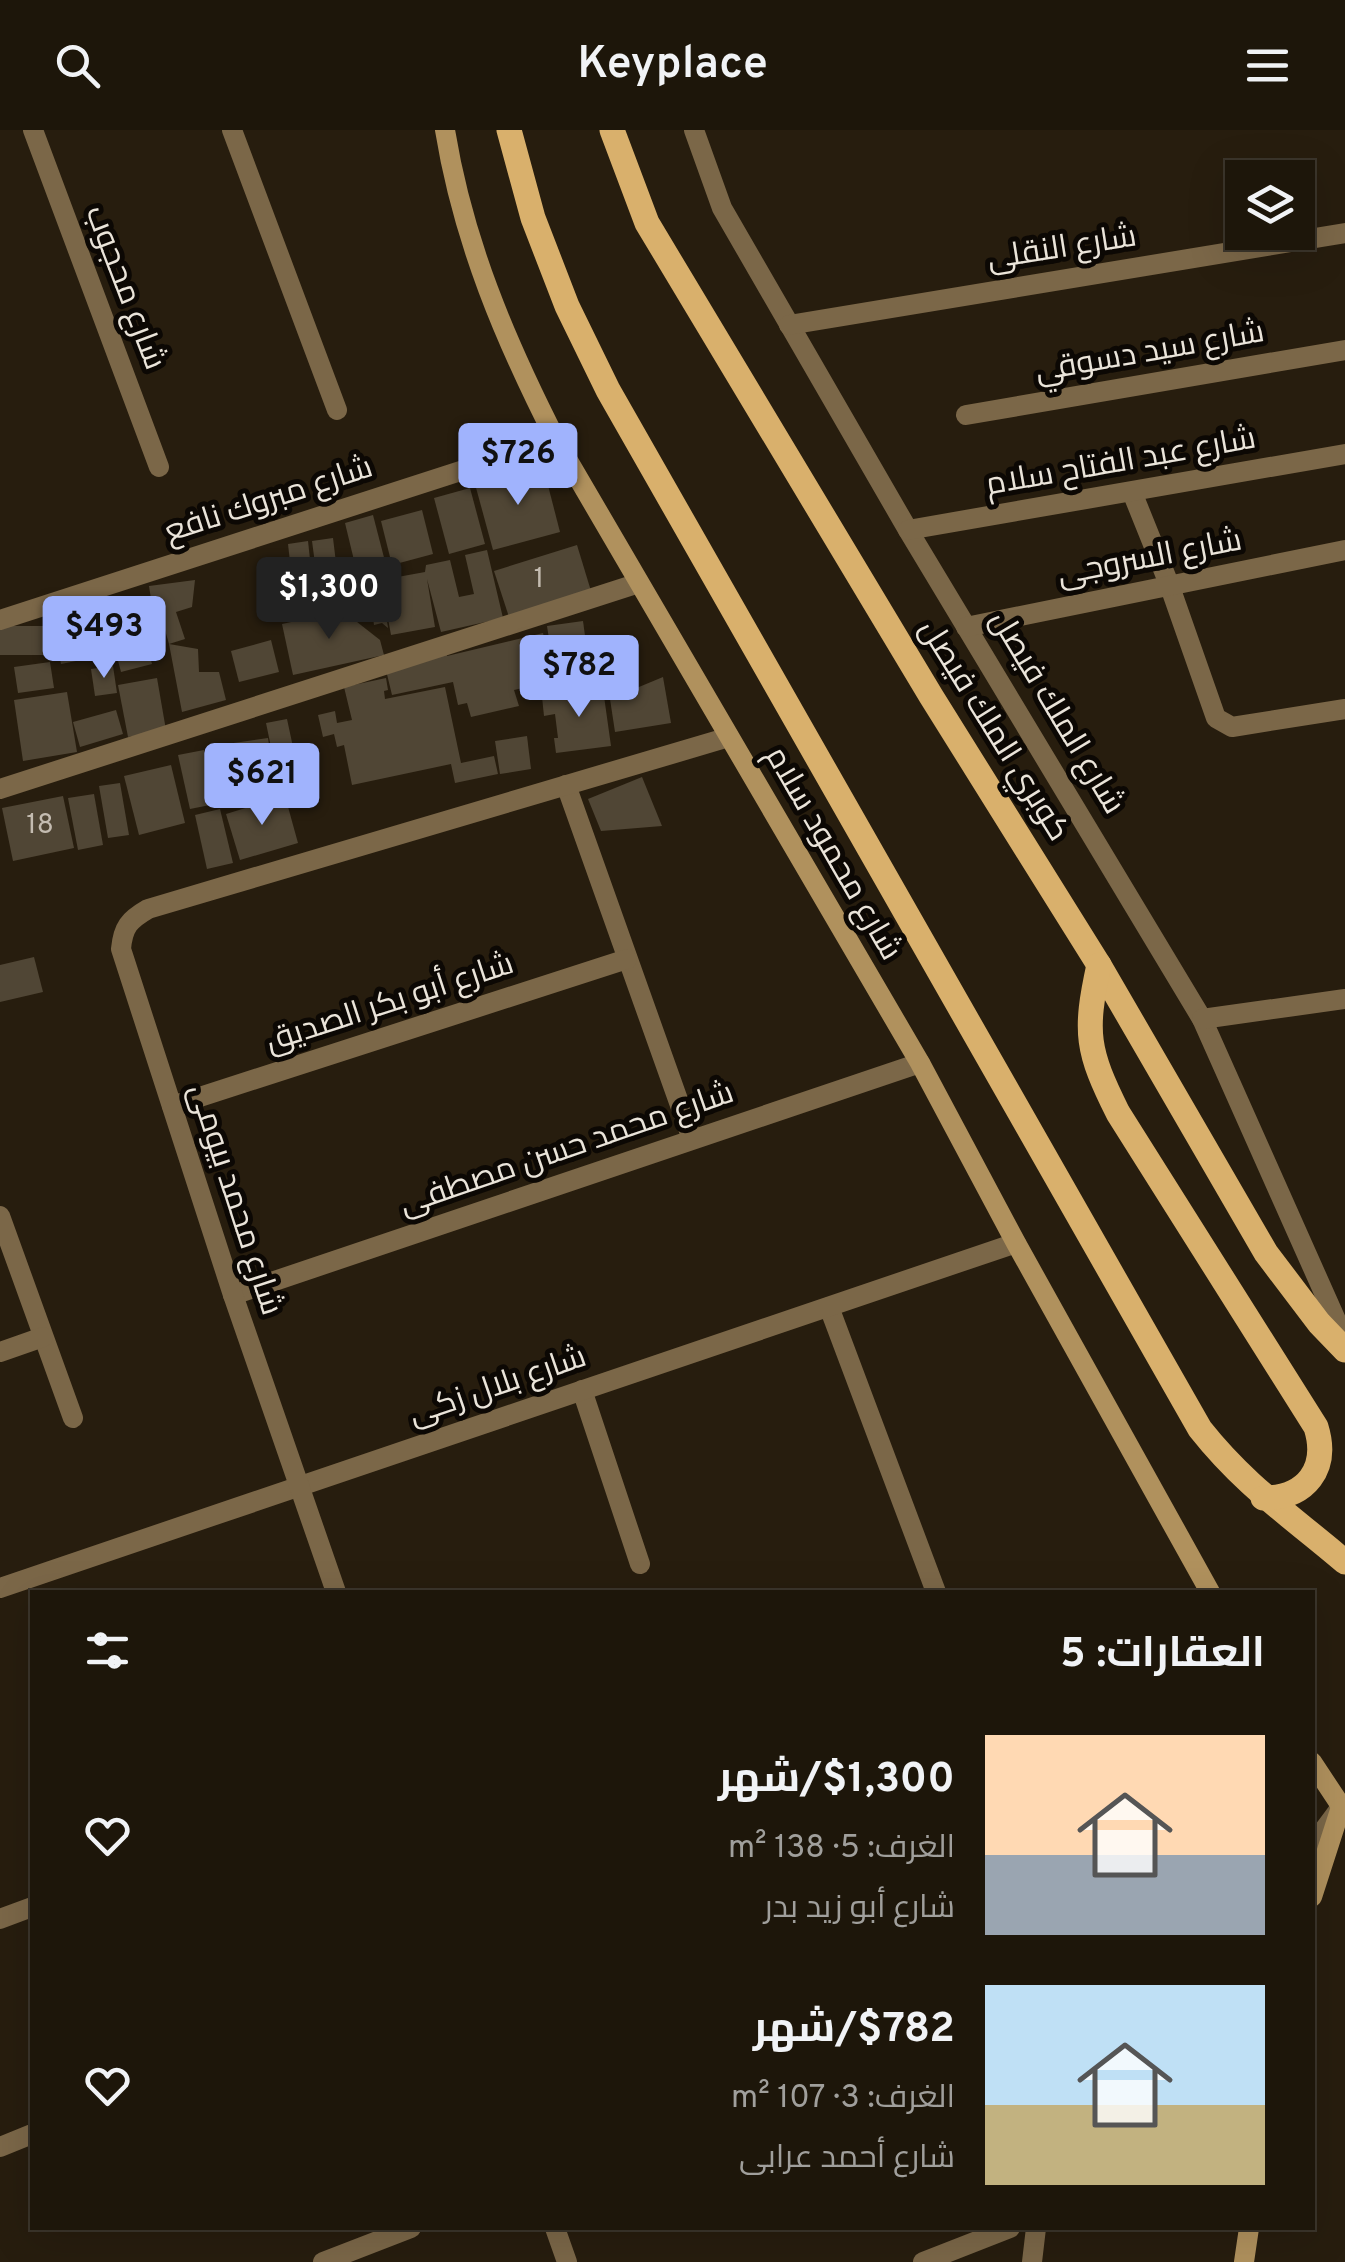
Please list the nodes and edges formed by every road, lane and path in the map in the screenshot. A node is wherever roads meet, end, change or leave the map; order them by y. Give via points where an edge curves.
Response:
1 (32, 130) edge
2 (232, 130) edge
3 (445, 130) edge
4 (509, 130) edge
5 (612, 130) edge
6 (695, 130) edge
7 (1345, 234) edge
8 (789, 325) junction
9 (1345, 350) edge
10 (337, 410) dead end
11 (966, 416) dead end
12 (556, 440) junction
13 (1345, 454) edge
14 (159, 467) dead end
15 (1132, 492) junction
16 (908, 530) junction
17 (1345, 550) edge
18 (639, 583) junction
19 (1169, 584) junction
20 (0, 620) edge
21 (966, 627) junction
22 (1345, 710) edge
23 (729, 737) junction
24 (566, 786) junction
25 (0, 789) edge
26 (628, 959) junction
27 (1099, 965) junction
28 (1345, 998) edge
29 (1202, 1019) junction
30 (920, 1063) junction
31 (172, 1106) junction
32 (692, 1140) junction
33 (0, 1216) edge
34 (1016, 1243) junction
35 (233, 1295) junction
36 (828, 1306) junction
37 (44, 1337) junction
38 (1345, 1340) edge
39 (1345, 1350) edge
40 (0, 1352) edge
41 (582, 1390) junction
42 (73, 1418) dead end
43 (299, 1486) junction
44 (1263, 1498) junction
45 (1345, 1562) edge
46 (640, 1564) dead end
47 (50, 1570) junction
48 (0, 1588) edge
49 (58, 1590) edge
50 (335, 1590) edge
51 (935, 1590) edge
52 (1209, 1590) edge
53 (1315, 1767) edge
54 (1343, 1810) edge
55 (1315, 1843) edge
56 (1315, 1889) edge
57 (30, 1908) edge
58 (0, 1918) edge
59 (30, 2135) edge
60 (0, 2147) edge
61 (406, 2230) edge
62 (555, 2230) edge
63 (1005, 2230) edge
64 (1036, 2230) edge
65 (1249, 2230) edge
66 (324, 2262) edge
67 (567, 2262) edge
68 (923, 2262) edge
69 (1032, 2262) edge
70 (1244, 2262) edge

1 - 14 street, شارع محجوب
2 - 10 street
3 - 12 street, شارع محمود سلام via 479,270
4 - 44 main road via 533,218 608,390 1200,1428
5 - 27 main road, كوبري الملك فيصل via 646,223
6 - 8 street, شارع الملك فيصل via 722,208
7 - 8 street, شارع النقلى
8 - 16 street, شارع الملك فيصل
9 - 11 street, شارع سيد دسوقي
12 - 18 street, شارع محمود سلام
12 - 20 street, شارع مبروك نافع
13 - 15 street, شارع عبد الفتاح سلام
15 - 16 street, شارع عبد الفتاح سلام
15 - 19 street
16 - 21 street, شارع الملك فيصل
17 - 19 street, شارع السروجى
18 - 23 street, شارع محمود سلام
18 - 25 street
19 - 21 street, شارع السروجى
19 - 22 street via 1223,725
21 - 29 street, شارع الملك فيصل
23 - 24 street
23 - 30 street, شارع محمود سلام
24 - 26 street
24 - 31 street, شارع محمد بيومى via 131,918 121,948
26 - 31 street, شارع أبو بكر الصديق
26 - 32 street
27 - 39 main road, كوبري الملك فيصل via 1266,1252
27 - 44 main road via 1088,1016 1095,1066 1316,1427 1320,1458 1306,1484 1294,1494
28 - 29 street
29 - 38 street, شارع الملك فيصل
30 - 32 street, شارع محمد حسن مصطفى
30 - 34 street, شارع محمود سلام
31 - 35 street, شارع محمد بيومى
32 - 35 street, شارع محمد حسن مصطفى
33 - 37 street
34 - 36 street, شارع بلال زكى
34 - 52 street, شارع محمود سلام
35 - 43 street, شارع محمد بيومى
36 - 41 street, شارع بلال زكى
36 - 51 street
37 - 40 street
37 - 42 street
41 - 43 street, شارع بلال زكى
41 - 46 street
43 - 47 street, شارع بلال زكى
43 - 50 street, شارع محمد بيومى
44 - 45 main road
47 - 48 street, شارع بلال زكى
47 - 49 street
53 - 54 street
54 - 55 street
54 - 56 street
57 - 58 street
59 - 60 street
61 - 66 street
62 - 67 street
63 - 68 street
64 - 69 street
65 - 70 street

